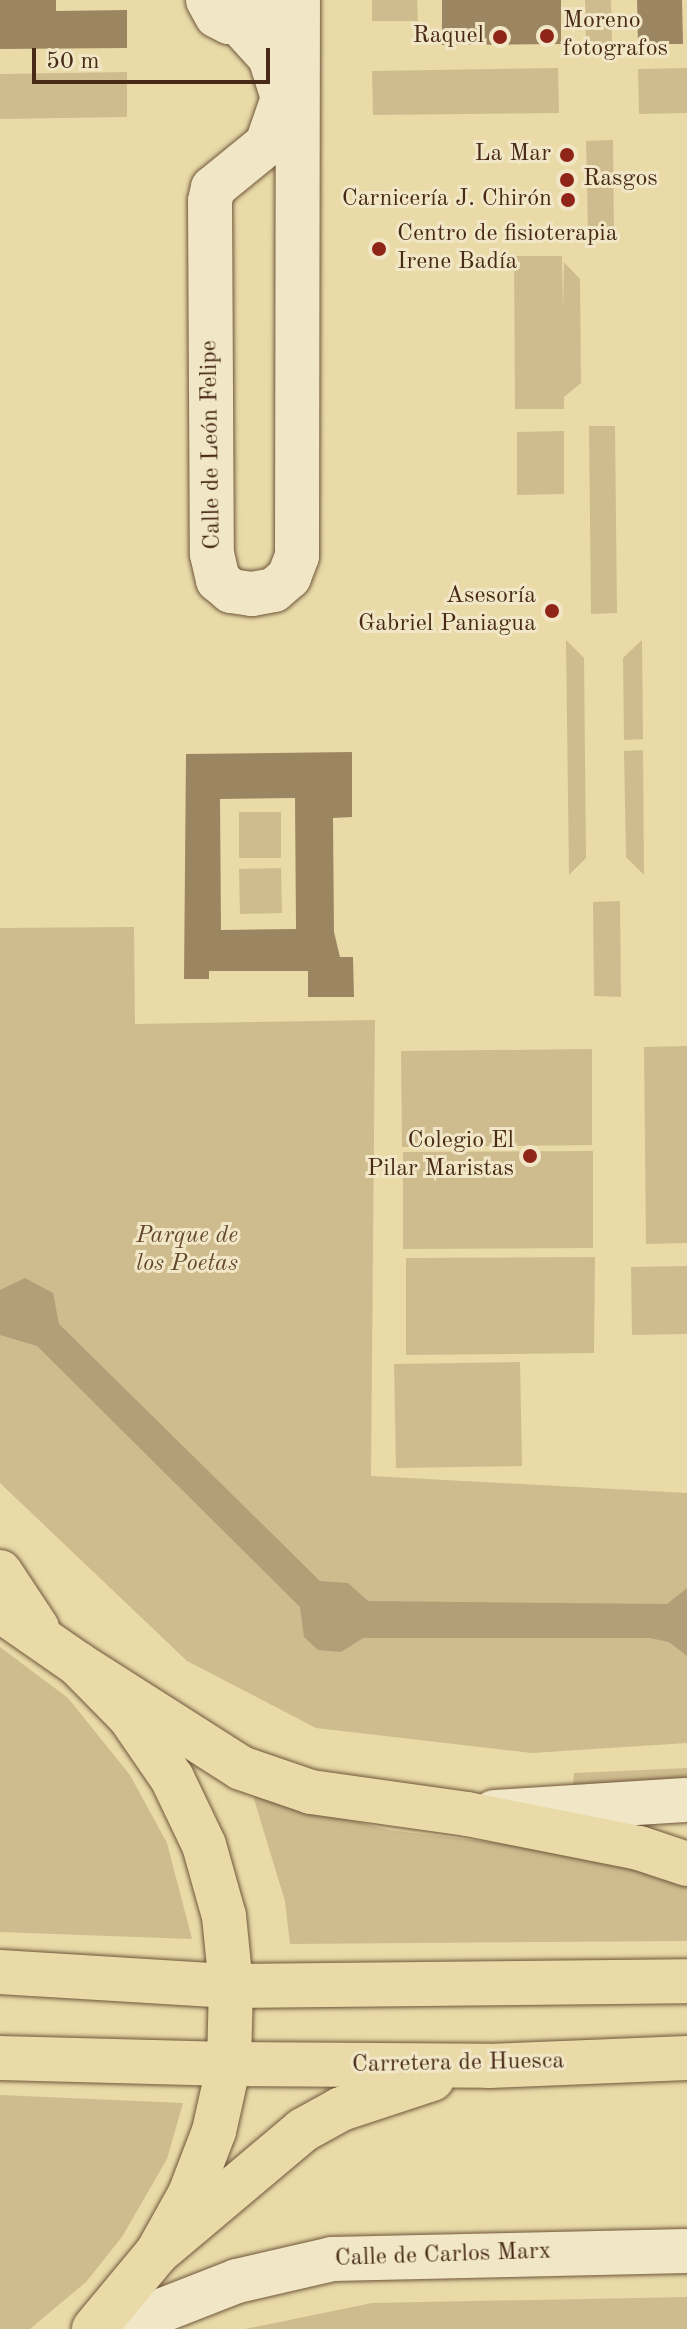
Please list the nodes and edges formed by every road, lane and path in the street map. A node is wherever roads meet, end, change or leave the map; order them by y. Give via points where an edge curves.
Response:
1 (283, 0) edge
2 (298, 0) edge
3 (223, 11) edge
4 (236, 172) junction
5 (294, 219) junction
6 (0, 1572) edge
7 (0, 1610) edge
8 (40, 1634) junction
9 (78, 1664) junction
10 (687, 1800) edge
11 (467, 1814) junction
12 (687, 1864) edge
13 (0, 1972) edge
14 (687, 1981) edge
15 (231, 1986) junction
16 (0, 2058) edge
17 (687, 2058) edge
18 (229, 2064) junction
19 (489, 2066) junction
20 (687, 2251) edge
21 (157, 2253) junction
22 (94, 2329) edge
23 (114, 2329) edge

1 - 3 street, Calle de León Felipe via 269,15
2 - 5 street, Calle de León Felipe
3 - 4 street, Calle de León Felipe via 270,57 283,98 275,133
4 - 5 street, Calle de León Felipe via 255,173 276,186
4 - 5 street, Calle de León Felipe via 213,188 210,201 212,554 218,580 231,591 274,590 289,577 297,556
6 - 8 main road
7 - 8 main road
8 - 9 main road
9 - 11 main road via 241,1768 311,1792
9 - 15 main road via 130,1717 172,1778 204,1845 220,1902
10 - 11 street
11 - 12 main road via 639,1848
13 - 15 main road
14 - 15 main road
15 - 18 main road
16 - 18 main road, Carretera de Huesca
17 - 19 main road, Carretera de Huesca
18 - 19 main road, Carretera de Huesca
18 - 21 main road via 214,2131 190,2194
19 - 21 main road via 402,2085 303,2130
20 - 23 street, Calle de Carlos Marx via 332,2259 237,2281
21 - 22 main road

